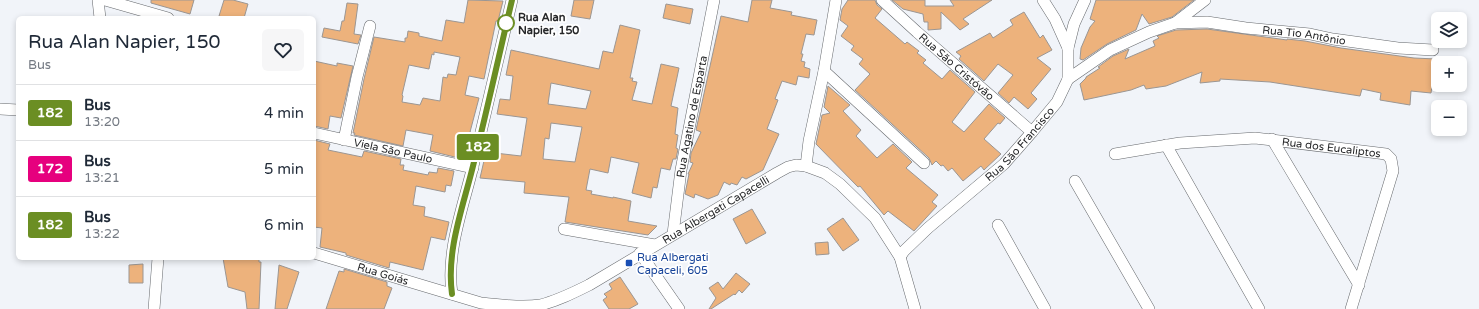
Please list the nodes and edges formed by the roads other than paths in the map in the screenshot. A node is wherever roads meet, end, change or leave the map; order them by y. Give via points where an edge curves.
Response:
1 (98, 0) edge
2 (105, 0) edge
3 (512, 0) edge
4 (714, 0) edge
5 (836, 0) edge
6 (882, 0) edge
7 (1043, 0) edge
8 (1085, 0) edge
9 (1205, 0) edge
10 (100, 16) edge
11 (161, 16) edge
12 (1175, 23) junction
13 (370, 26) dead end
14 (1068, 48) junction
15 (1433, 50) dead end
16 (824, 71) junction
17 (1068, 79) junction
18 (0, 109) edge
19 (16, 110) edge
20 (1032, 132) junction
21 (316, 133) edge
22 (1272, 139) junction
23 (344, 140) junction
24 (1166, 145) junction
25 (1115, 154) dead end
26 (924, 164) dead end
27 (806, 166) junction
28 (473, 168) junction
29 (1075, 181) dead end
30 (998, 224) dead end
31 (564, 229) dead end
32 (673, 234) junction
33 (655, 244) junction
34 (640, 253) junction
35 (316, 254) edge
36 (900, 257) junction
37 (158, 260) edge
38 (1359, 285) junction
39 (452, 294) junction
40 (154, 309) edge
41 (679, 309) edge
42 (915, 309) edge
43 (1044, 309) edge
44 (1149, 309) edge
45 (1259, 309) edge
46 (1351, 309) edge

1 - 10 street
2 - 11 street
3 - 28 street
4 - 32 street, Rua Agatino de Esparta via 681,170
5 - 16 street
6 - 20 street, Rua São Cristóvão
7 - 14 street
8 - 14 street, Rua São Francisco via 1074,24
9 - 12 street
12 - 15 street, Rua Tio Antônio via 1207,22 1310,34 1398,48
12 - 17 street via 1110,50
13 - 23 street
14 - 17 street, Rua São Francisco
16 - 26 street
16 - 27 street
17 - 20 street, Rua São Francisco via 1057,102
18 - 19 street
20 - 36 street, Rua São Francisco via 1004,164 928,228
21 - 23 street, Viela São Paulo
22 - 24 street, Rua dos Eucaliptos
22 - 38 street
22 - 38 street, Rua dos Eucaliptos via 1386,154 1391,159 1393,171
23 - 28 street, Viela São Paulo
24 - 25 street, Rua dos Eucaliptos
24 - 45 street
27 - 32 street, Rua Albergati Capacelli via 788,167
27 - 36 street, Rua Albergati Capacelli via 825,173 840,184 875,218
28 - 39 street via 450,266
29 - 44 street
30 - 43 street
31 - 33 street
32 - 33 street, Rua Albergati Capacelli
33 - 34 street, Rua Albergati Capacelli
34 - 39 street, Rua Albergati Capacelli via 584,288 539,305 502,306
34 - 41 street
35 - 39 street, Rua Goiás
36 - 42 street, Rua Albergati Capacelli
37 - 40 street
38 - 46 street, Rua dos Eucaliptos

